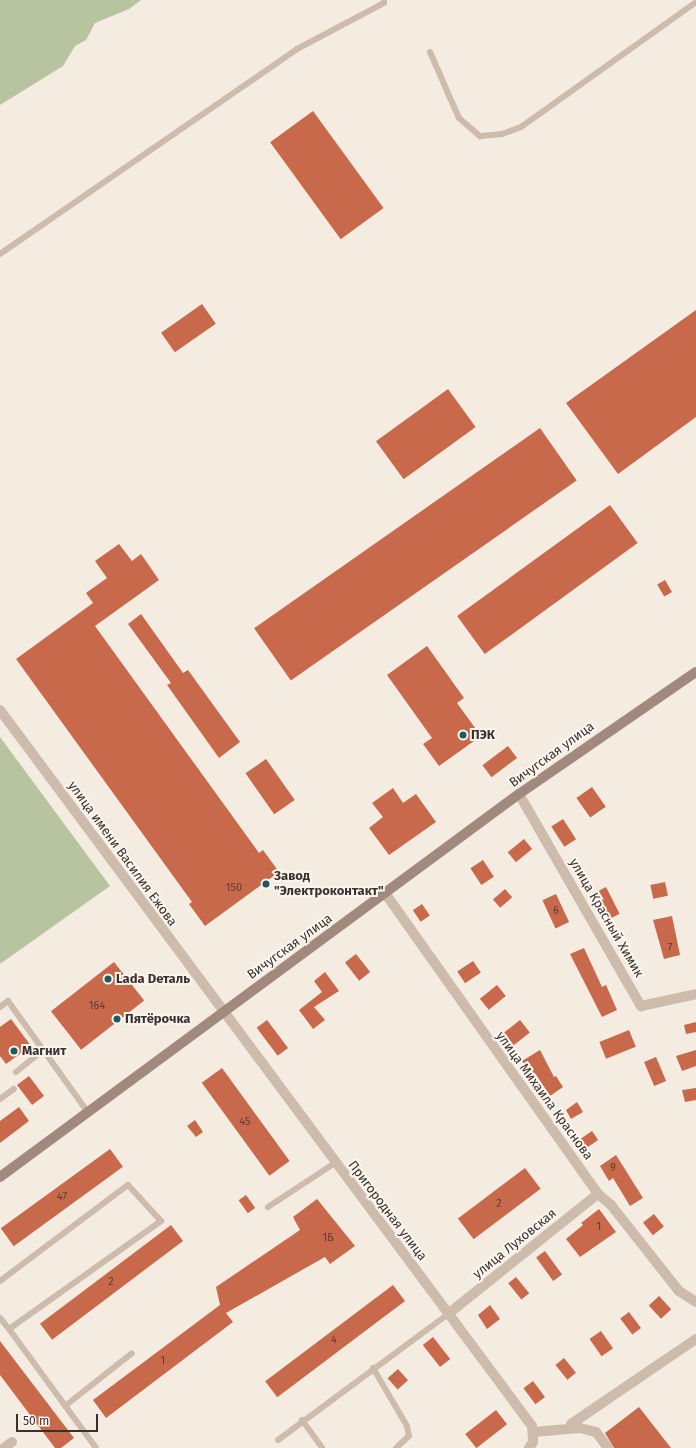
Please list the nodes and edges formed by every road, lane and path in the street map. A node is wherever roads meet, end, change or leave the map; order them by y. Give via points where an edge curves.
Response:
1 (384, 0) edge
2 (696, 2) edge
3 (430, 52) dead end
4 (0, 254) edge
5 (696, 672) edge
6 (0, 710) edge
7 (519, 794) junction
8 (385, 893) junction
9 (696, 994) edge
10 (0, 1007) edge
11 (222, 1012) junction
12 (43, 1050) junction
13 (16, 1072) dead end
14 (14, 1089) dead end
15 (0, 1099) edge
16 (87, 1111) junction
17 (335, 1163) junction
18 (0, 1177) edge
19 (598, 1194) junction
20 (268, 1207) dead end
21 (0, 1281) edge
22 (696, 1302) edge
23 (448, 1314) junction
24 (0, 1318) edge
25 (9, 1329) junction
26 (696, 1339) edge
27 (132, 1353) dead end
28 (374, 1368) junction
29 (65, 1406) junction
30 (302, 1420) junction
31 (571, 1424) dead end
32 (532, 1429) junction
33 (278, 1440) dead end
34 (12, 1442) dead end
35 (4, 1448) edge
36 (96, 1448) edge
37 (322, 1448) edge
38 (396, 1448) edge
39 (529, 1448) edge
40 (608, 1448) edge

1 - 4 lane via 384,3 297,49
2 - 3 lane via 521,127 502,134 480,136 459,118
5 - 7 main road, Вичугская улица
6 - 11 street, улица имени Василия Ежова
7 - 8 main road, Вичугская улица
7 - 9 street, улица Красный Химик via 641,1006
8 - 11 main road, Вичугская улица
8 - 19 street, улица Михаила Краснова
10 - 12 lane via 8,1001
11 - 16 main road, Вичугская улица
11 - 17 street, Пригородная улица
12 - 13 lane
12 - 16 lane
14 - 15 lane
16 - 18 main road, Вичугская улица
17 - 20 lane
17 - 23 street, Пригородная улица
19 - 22 street, улица Михаила Краснова via 611,1205 680,1291
19 - 23 street, улица Луховская
21 - 25 lane via 128,1185 161,1221
23 - 28 lane
23 - 32 street, Пригородная улица
24 - 25 lane
25 - 29 lane
26 - 31 street
27 - 29 lane
28 - 30 lane
28 - 38 lane via 407,1426 409,1436
29 - 36 lane
30 - 33 lane
30 - 37 lane
32 - 39 street via 533,1442
32 - 40 street via 580,1428 596,1432
34 - 35 street

